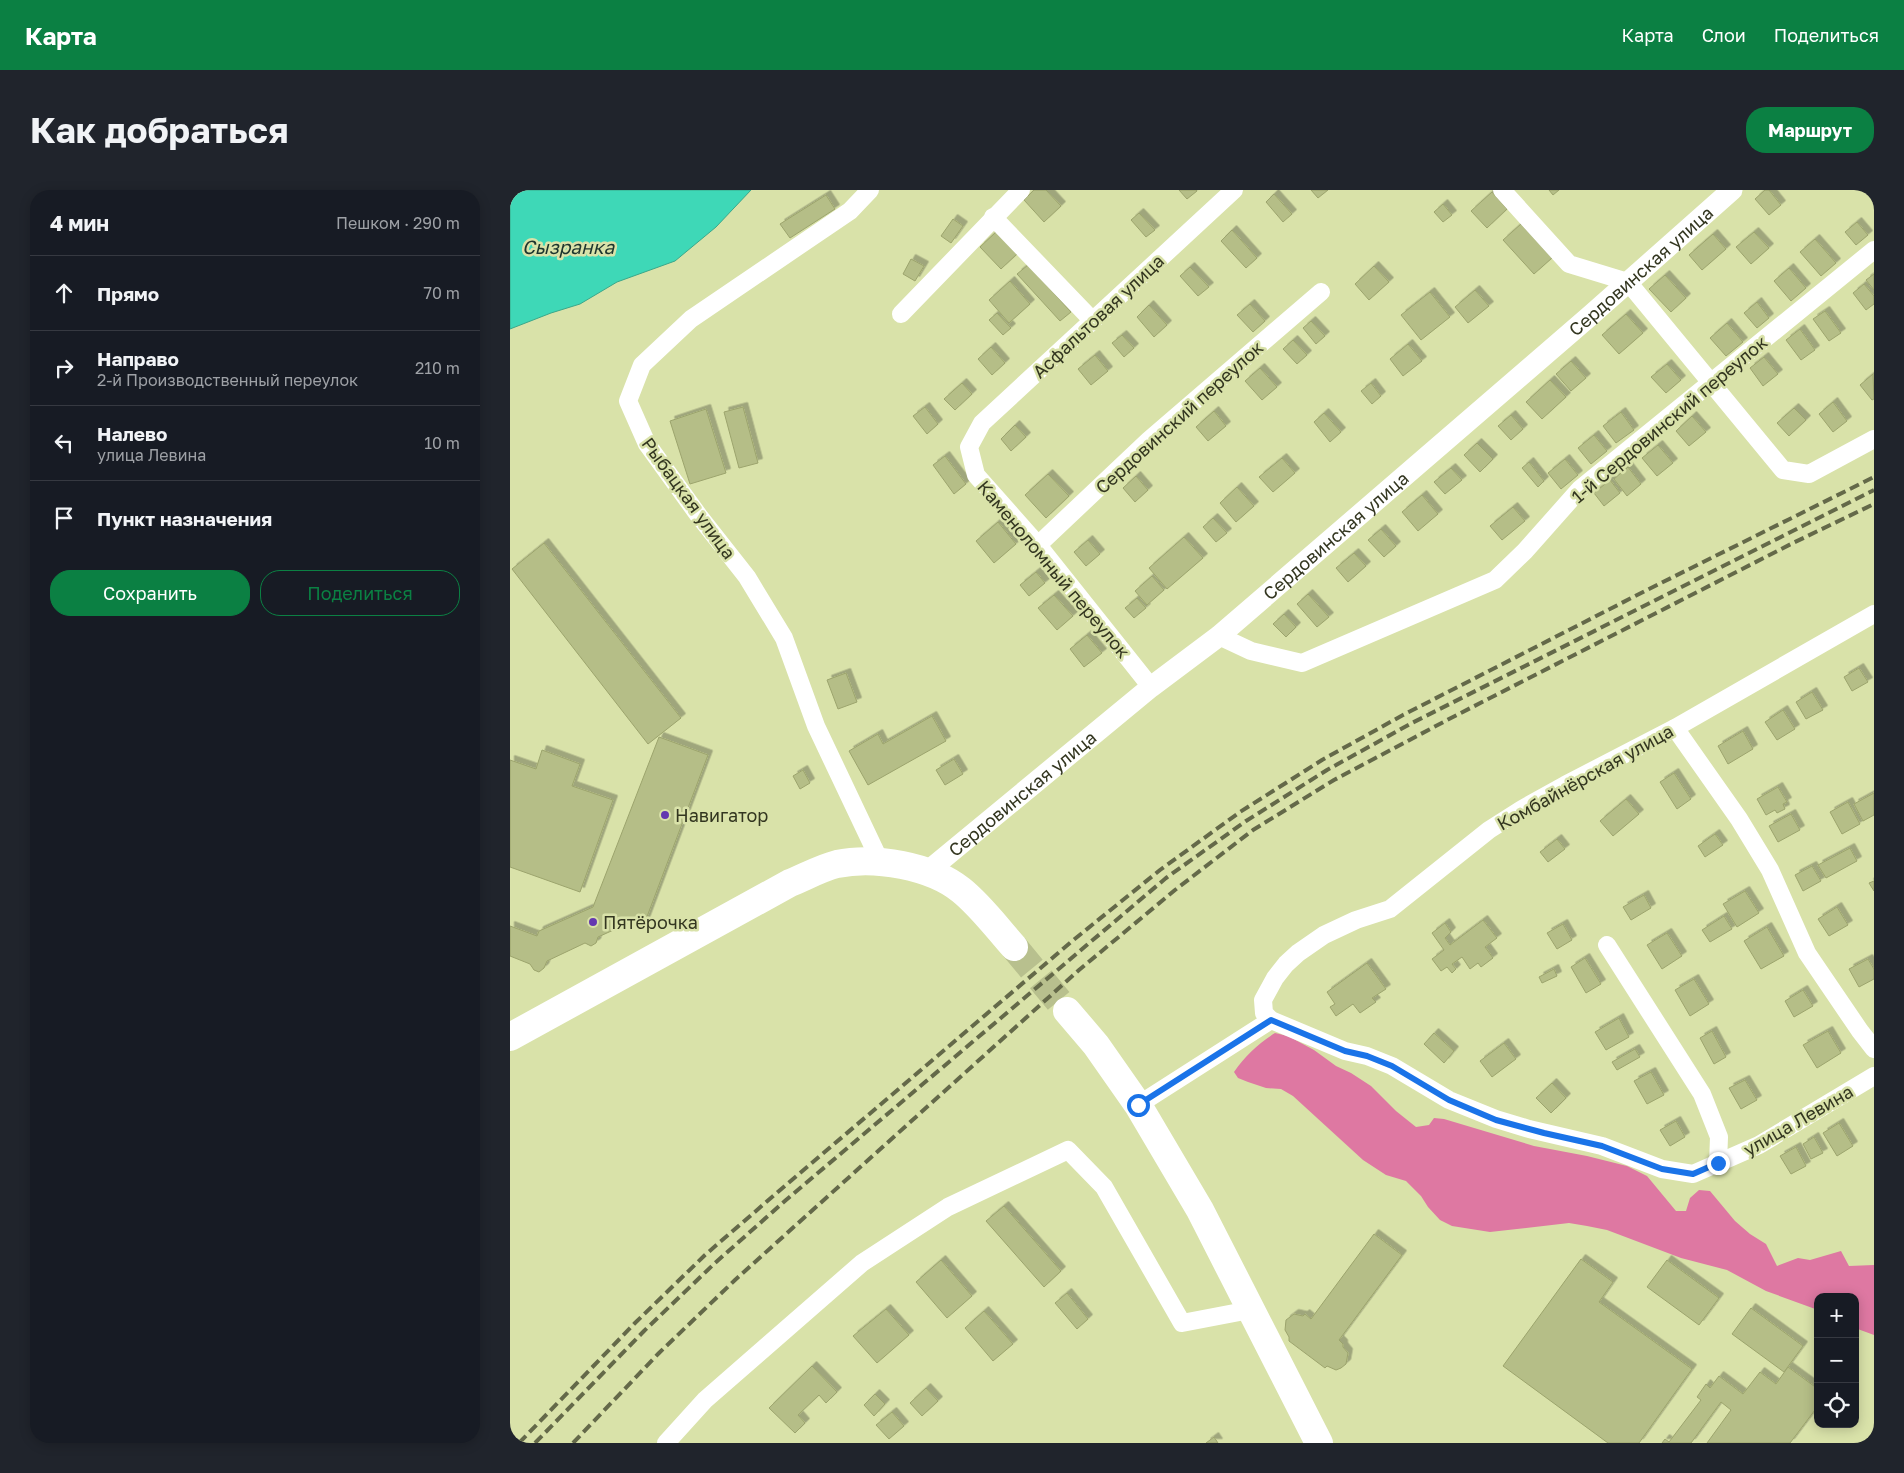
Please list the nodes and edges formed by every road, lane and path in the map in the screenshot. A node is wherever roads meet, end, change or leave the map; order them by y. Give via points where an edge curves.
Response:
1 (870, 190) edge
2 (1021, 190) edge
3 (1234, 190) edge
4 (1502, 190) edge
5 (1732, 190) edge
6 (993, 217) junction
7 (1874, 250) edge
8 (1628, 282) junction
9 (1321, 292) dead end
10 (901, 314) dead end
11 (1092, 320) junction
12 (1710, 382) junction
13 (1874, 438) edge
14 (969, 447) joint
15 (1038, 545) junction
16 (1874, 614) edge
17 (1219, 636) junction
18 (1151, 687) junction
19 (1675, 728) junction
20 (880, 861) junction
21 (928, 871) junction
22 (1607, 945) dead end
23 (1014, 947) tunnel mouth
24 (1068, 1011) tunnel mouth
25 (1271, 1020) junction
26 (515, 1029) edge
27 (1874, 1049) edge
28 (1874, 1076) edge
29 (1138, 1105) junction
30 (1718, 1163) junction
31 (1250, 1310) junction
32 (666, 1443) edge
33 (1319, 1443) edge

1 - 20 street, Рыбацкая улица via 850,211 690,319 642,365 628,401 647,444 747,577 784,638 816,726
2 - 6 street
3 - 11 street, Асфальтовая улица
4 - 8 street via 1569,264
5 - 8 street, Сердовинская улица
6 - 10 street
6 - 11 street
7 - 12 street, 1-й Сердовинский переулок
8 - 12 street
8 - 17 street, Сердовинская улица
9 - 15 street, Сердовинский переулок via 1149,440
11 - 14 street, Асфальтовая улица via 982,423
12 - 13 street via 1783,470 1809,474
12 - 17 street, 1-й Сердовинский переулок via 1580,489 1495,580 1302,663 1251,651
14 - 15 street, Каменоломный переулок via 976,475
15 - 18 street, Каменоломный переулок
16 - 19 street, Комбайнёрская улица
17 - 18 street, Сердовинская улица
18 - 21 street, Сердовинская улица
19 - 25 street, Комбайнёрская улица via 1565,785 1489,830 1390,909 1339,926 1298,953 1275,978 1263,1000 1264,1013
19 - 27 street via 1739,819 1770,870 1807,953
20 - 21 main road
20 - 26 main road via 836,864 790,883
21 - 23 main road via 961,890
22 - 30 street via 1702,1094 1719,1136
24 - 29 main road
25 - 29 street
25 - 30 street, улица Левина via 1338,1049 1392,1066 1449,1100 1496,1120 1602,1146 1662,1169 1693,1174
28 - 30 street, улица Левина via 1759,1145
29 - 31 main road via 1200,1210
31 - 32 street via 1182,1323 1104,1187 1068,1150 948,1207 862,1263 705,1400
31 - 33 main road

